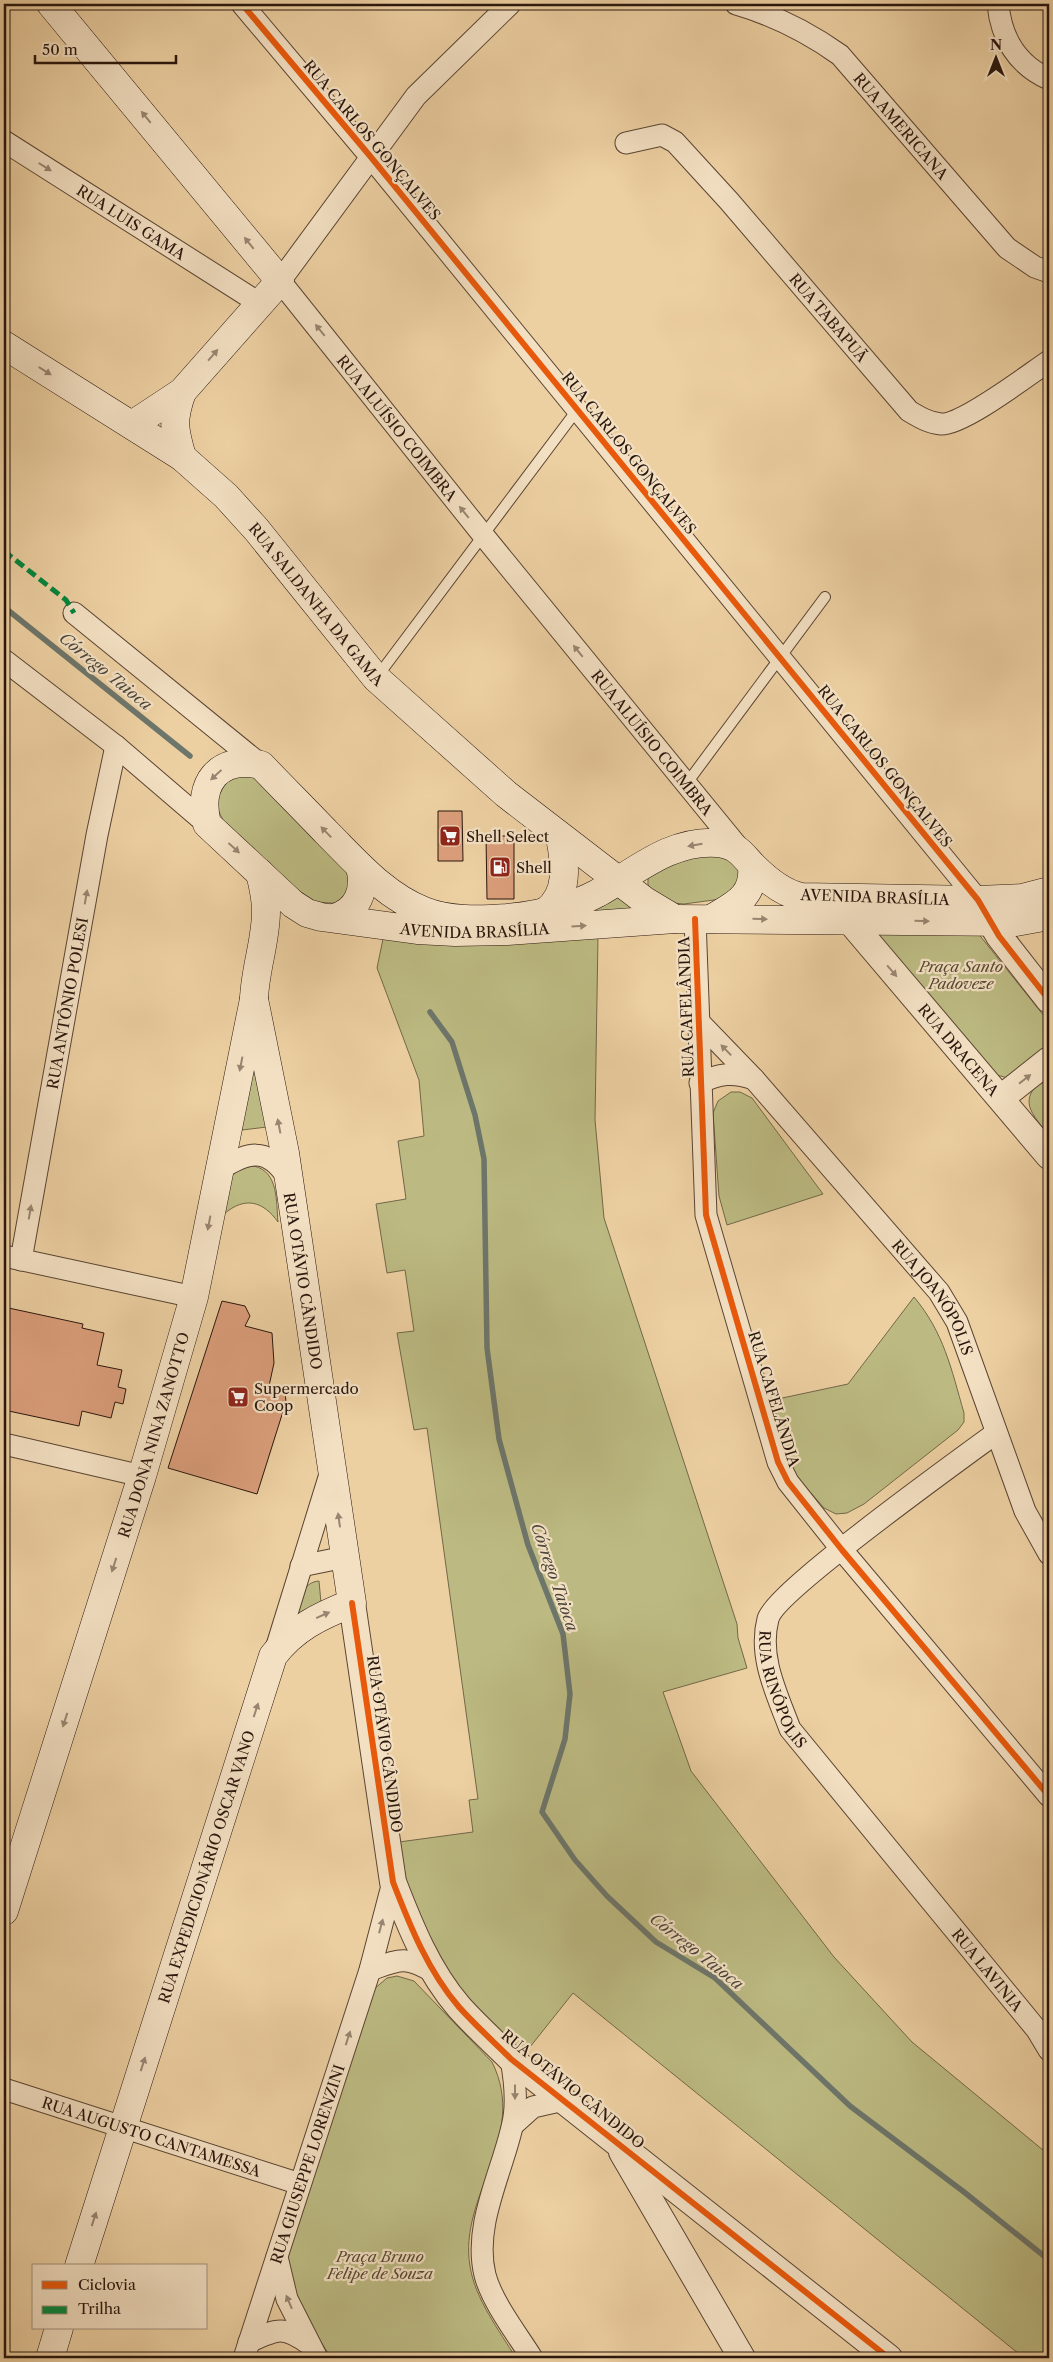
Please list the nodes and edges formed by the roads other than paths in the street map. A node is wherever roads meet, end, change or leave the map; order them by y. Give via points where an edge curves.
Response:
1 (51, 4) edge
2 (242, 4) edge
3 (510, 4) edge
4 (998, 4) edge
5 (749, 6) edge
6 (1049, 79) edge
7 (4, 141) edge
8 (626, 143) dead end
9 (370, 156) junction
10 (1049, 272) edge
11 (280, 281) junction
12 (259, 303) junction
13 (4, 345) edge
14 (1049, 361) edge
15 (182, 392) junction
16 (577, 410) junction
17 (132, 425) junction
18 (182, 457) junction
19 (483, 535) junction
20 (825, 597) dead end
21 (74, 613) dead end
22 (780, 657) junction
23 (4, 660) edge
24 (376, 678) junction
25 (116, 746) junction
26 (261, 765) junction
27 (686, 783) junction
28 (207, 824) junction
29 (560, 837) junction
30 (747, 859) junction
31 (360, 867) junction
32 (951, 867) junction
33 (260, 873) junction
34 (618, 880) junction
35 (1049, 891) edge
36 (943, 899) junction
37 (984, 911) junction
38 (545, 912) junction
39 (1049, 916) edge
40 (328, 917) junction
41 (694, 919) junction
42 (849, 920) junction
43 (261, 949) junction
44 (254, 999) junction
45 (1049, 1000) edge
46 (698, 1021) junction
47 (1049, 1060) edge
48 (754, 1079) junction
49 (700, 1083) junction
50 (1001, 1098) junction
51 (1049, 1156) edge
52 (219, 1170) junction
53 (287, 1178) junction
54 (12, 1258) edge
55 (194, 1296) junction
56 (996, 1433) junction
57 (4, 1444) edge
58 (332, 1468) junction
59 (142, 1476) junction
60 (842, 1550) junction
61 (1049, 1554) edge
62 (345, 1557) junction
63 (301, 1566) junction
64 (352, 1603) junction
65 (273, 1656) junction
66 (1049, 1796) edge
67 (393, 1882) junction
68 (922, 1892) joint
69 (4, 1911) edge
70 (370, 1970) junction
71 (433, 1972) junction
72 (1049, 2050) edge
73 (511, 2059) junction
74 (4, 2089) edge
75 (564, 2100) junction
76 (513, 2125) junction
77 (123, 2127) junction
78 (614, 2138) junction
79 (300, 2184) junction
80 (277, 2257) junction
81 (80, 2264) edge
82 (58, 2330) edge
83 (246, 2350) edge
84 (313, 2351) edge
85 (50, 2358) edge
86 (532, 2358) edge
87 (742, 2358) edge
88 (889, 2358) edge

11 -> 1 main road, RUA ALUÍSIO COIMBRA
2 - 9 street, RUA CARLOS GONÇALVES
3 - 9 street via 431,80
4 - 6 street via 1005,38 1014,52
5 - 10 street, RUA AMERICANA via 815,37 840,55 1007,248 1035,267
7 -> 12 street, RUA LUIS GAMA
8 - 14 street, RUA TABAPUÃ via 662,135 675,142 909,411 922,419 942,424 960,419
9 - 11 street
9 - 16 street, RUA CARLOS GONÇALVES
11 - 12 main road
19 -> 11 street, RUA ALUÍSIO COIMBRA
15 -> 12 main road
13 -> 17 main road, RUA SALDANHA DA GAMA
15 - 17 main road
15 - 18 main road via 174,415
16 - 19 lane
16 - 22 street, RUA CARLOS GONÇALVES
17 - 18 main road, RUA SALDANHA DA GAMA
18 - 24 main road, RUA SALDANHA DA GAMA via 226,496 256,530
19 - 24 lane
27 -> 19 street, RUA ALUÍSIO COIMBRA
20 - 22 lane
21 - 26 street
22 - 27 lane
22 - 32 street, RUA CARLOS GONÇALVES
23 - 25 street
24 - 29 main road, RUA SALDANHA DA GAMA via 506,794
25 - 28 street
54 -> 25 street, RUA ANTÔNIO POLESI
26 -> 28 main road via 240,763 216,773 205,789 203,810
31 -> 26 main road, AVENIDA BRASÍLIA
27 - 30 street, RUA ALUÍSIO COIMBRA
28 -> 33 main road
29 - 34 main road, RUA SALDANHA DA GAMA
29 - 38 main road via 564,880 558,901
30 -> 34 main road, AVENIDA BRASÍLIA via 719,843 682,848 652,859
30 - 36 main road, AVENIDA BRASÍLIA via 775,886 801,897
30 - 41 main road via 751,883 745,898
31 - 38 main road, AVENIDA BRASÍLIA via 405,902 434,914 496,918
31 - 40 main road via 362,887 356,904 348,912
32 - 36 street, RUA CARLOS GONÇALVES
32 - 37 street, RUA CARLOS GONÇALVES
33 - 40 main road via 298,908
33 - 43 main road, RUA DONA NINA ZANOTTO via 266,895
34 - 38 main road, AVENIDA BRASÍLIA via 591,897
34 - 41 main road, RUA SALDANHA DA GAMA via 656,909
35 - 37 main road, AVENIDA BRASÍLIA
36 - 37 main road, AVENIDA BRASÍLIA
37 - 39 main road, AVENIDA BRASÍLIA via 1031,921
42 -> 37 main road, AVENIDA BRASÍLIA
37 - 45 street
40 -> 41 main road, AVENIDA BRASÍLIA via 455,932
40 - 43 main road via 297,921 284,927
41 -> 42 main road, AVENIDA BRASÍLIA
41 - 46 street, RUA CAFELÂNDIA
42 -> 50 street, RUA DRACENA
43 - 44 main road, RUA DONA NINA ZANOTTO
44 -> 52 main road, RUA DONA NINA ZANOTTO
53 -> 44 main road, RUA OTÁVIO CÂNDIDO
48 -> 46 street, RUA JOANÓPOLIS
46 - 49 street, RUA CAFELÂNDIA
50 -> 47 street
48 - 49 street via 732,1073
48 - 56 street, RUA JOANÓPOLIS via 939,1292 956,1322
49 - 60 street, RUA CAFELÂNDIA via 708,1230 778,1462 788,1482
50 - 51 street, RUA DRACENA
52 - 53 street via 252,1154 267,1157 279,1165
52 -> 55 main road, RUA DONA NINA ZANOTTO
53 - 58 main road, RUA OTÁVIO CÂNDIDO
54 - 55 street
55 - 59 main road, RUA DONA NINA ZANOTTO
56 - 60 street, RUA RINÓPOLIS
56 - 61 street, RUA JOANÓPOLIS via 1025,1511
57 - 59 street
62 -> 58 main road, RUA OTÁVIO CÂNDIDO
58 - 63 street, RUA EXPEDICIONÁRIO OSCAR VANO
59 -> 69 main road, RUA DONA NINA ZANOTTO
60 - 66 street, RUA CAFELÂNDIA
60 - 68 street, RUA RINÓPOLIS via 779,1602 768,1617 765,1634 769,1672 790,1729
62 - 63 street
62 - 64 main road, RUA OTÁVIO CÂNDIDO
63 - 65 street, RUA EXPEDICIONÁRIO OSCAR VANO
65 -> 64 main road via 300,1627
64 - 67 street, RUA OTÁVIO CÂNDIDO
77 -> 65 main road, RUA EXPEDICIONÁRIO OSCAR VANO
70 -> 67 street, RUA GIUSEPPE LORENZINI
67 - 71 street, RUA OTÁVIO CÂNDIDO
68 - 72 street, RUA LAVINIA via 1037,2030
70 - 71 street via 402,1960 416,1961
79 -> 70 street, RUA GIUSEPPE LORENZINI
71 - 73 street, RUA OTÁVIO CÂNDIDO via 459,2007
73 - 75 street, RUA OTÁVIO CÂNDIDO
73 -> 76 street via 515,2082
74 - 77 street, RUA AUGUSTO CANTAMESSA
75 - 76 street via 533,2107
75 - 78 street, RUA OTÁVIO CÂNDIDO
76 - 86 street via 486,2221 481,2258 494,2296
77 - 79 street, RUA AUGUSTO CANTAMESSA
81 -> 77 main road, RUA EXPEDICIONÁRIO OSCAR VANO
78 - 87 street
78 - 88 street, RUA OTÁVIO CÂNDIDO
79 - 80 street, RUA GIUSEPPE LORENZINI
80 - 83 street, RUA GIUSEPPE LORENZINI
84 -> 80 street via 287,2299
82 - 85 main road
83 - 84 street via 280,2329 294,2333

